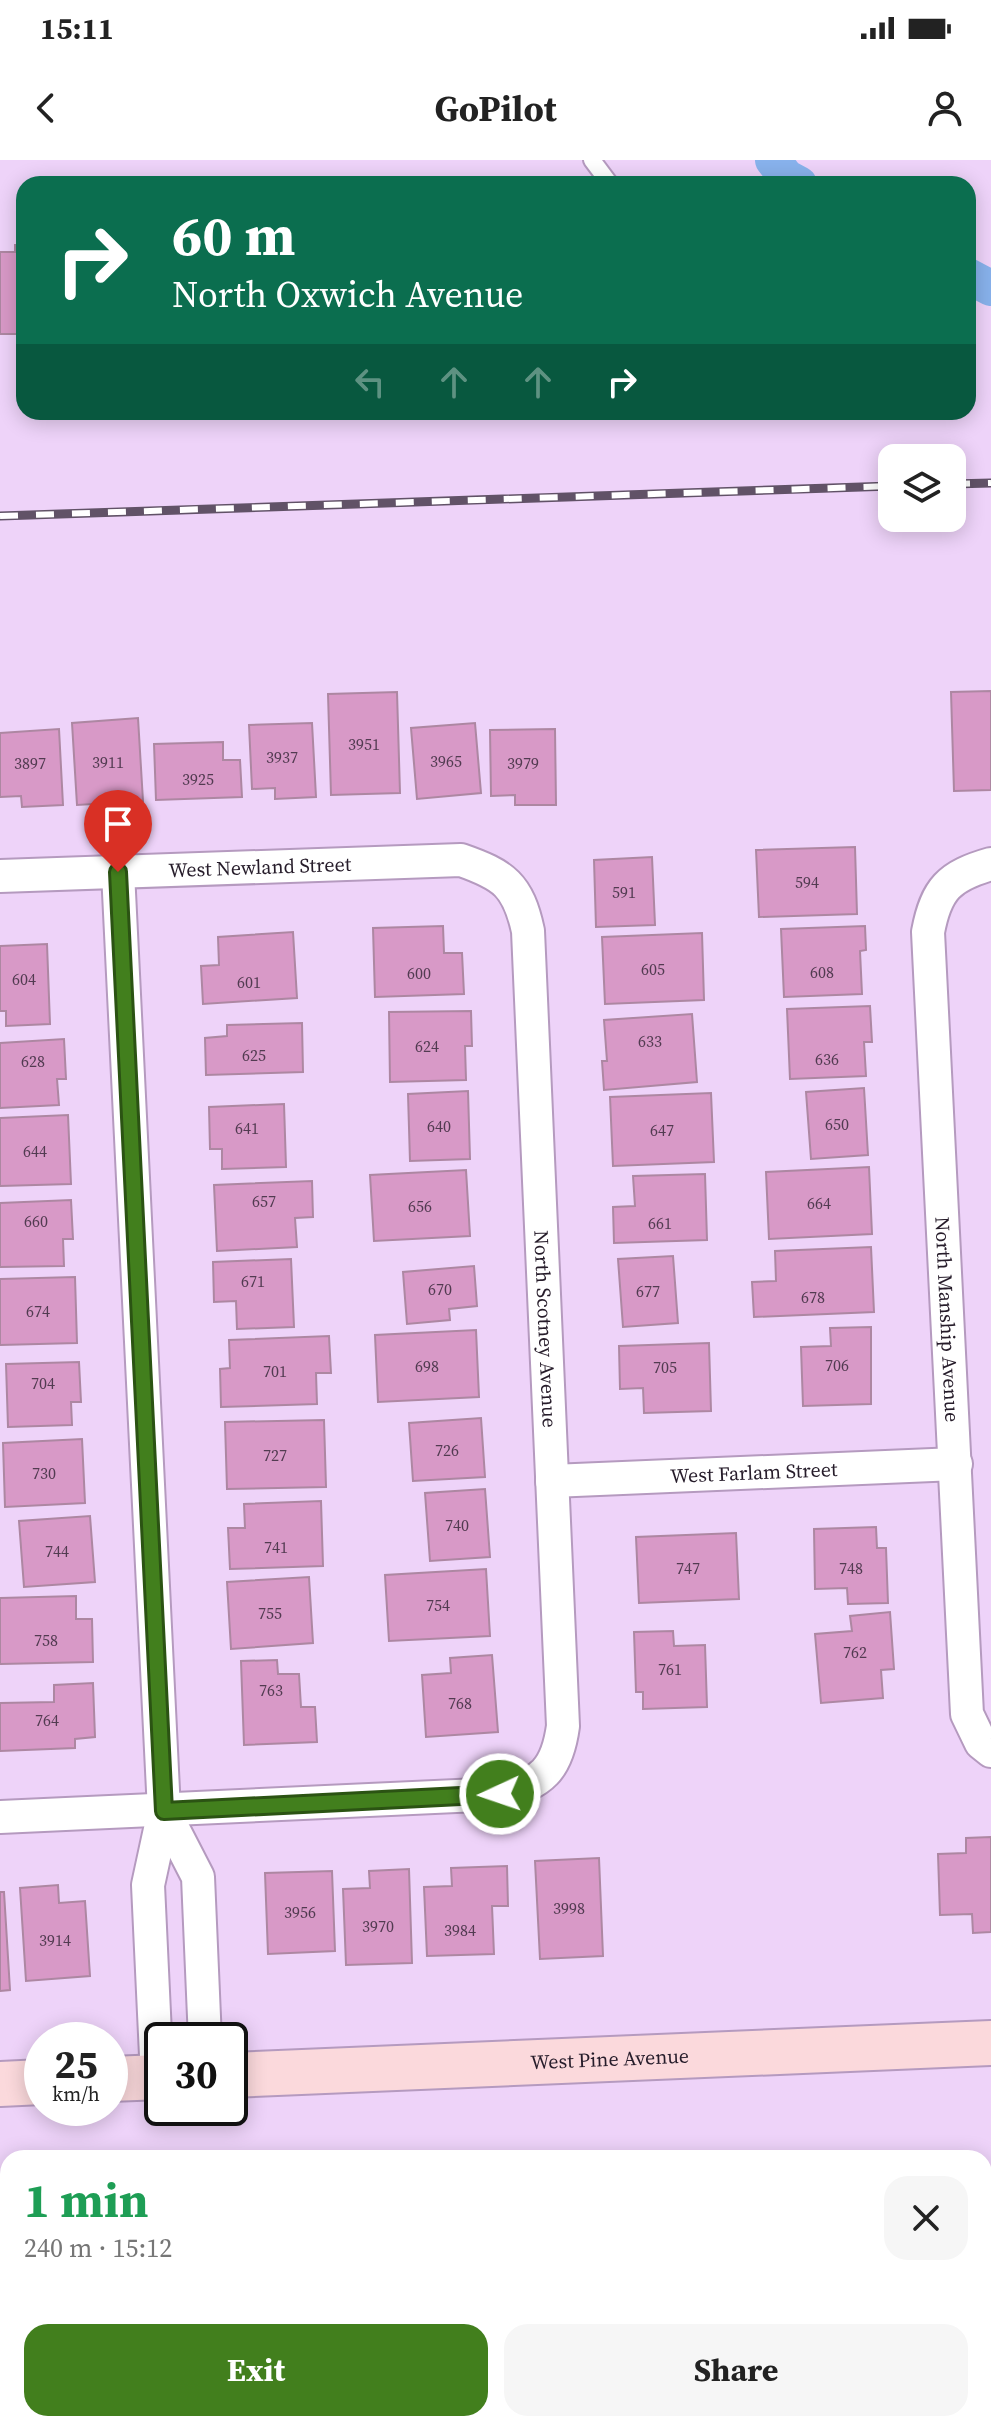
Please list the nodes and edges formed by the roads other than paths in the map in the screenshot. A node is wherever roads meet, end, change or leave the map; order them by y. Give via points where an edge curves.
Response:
1 (991, 864) edge
2 (118, 872) junction
3 (0, 876) edge
4 (512, 886) joint
5 (956, 1464) junction
6 (552, 1481) junction
7 (991, 1751) edge
8 (164, 1811) junction
9 (0, 1817) edge
10 (156, 2022) edge
11 (204, 2022) edge
12 (991, 2043) edge
13 (248, 2074) edge
14 (24, 2083) edge
15 (0, 2084) edge

1 - 5 street, North Manship Avenue via 948,882 933,907 928,932
2 - 3 street, West Newland Street
2 - 4 street, West Newland Street via 461,860 489,869
2 - 8 street
4 - 6 street, North Scotney Avenue via 528,931
5 - 6 street, West Farlam Street
5 - 7 street, North Manship Avenue via 967,1714 981,1743
6 - 8 street, North Scotney Avenue via 563,1726 560,1750 548,1771 526,1787 500,1794
8 - 9 street
8 - 10 street via 148,1885
8 - 11 street via 198,1877
12 - 13 street, West Pine Avenue
14 - 15 street

